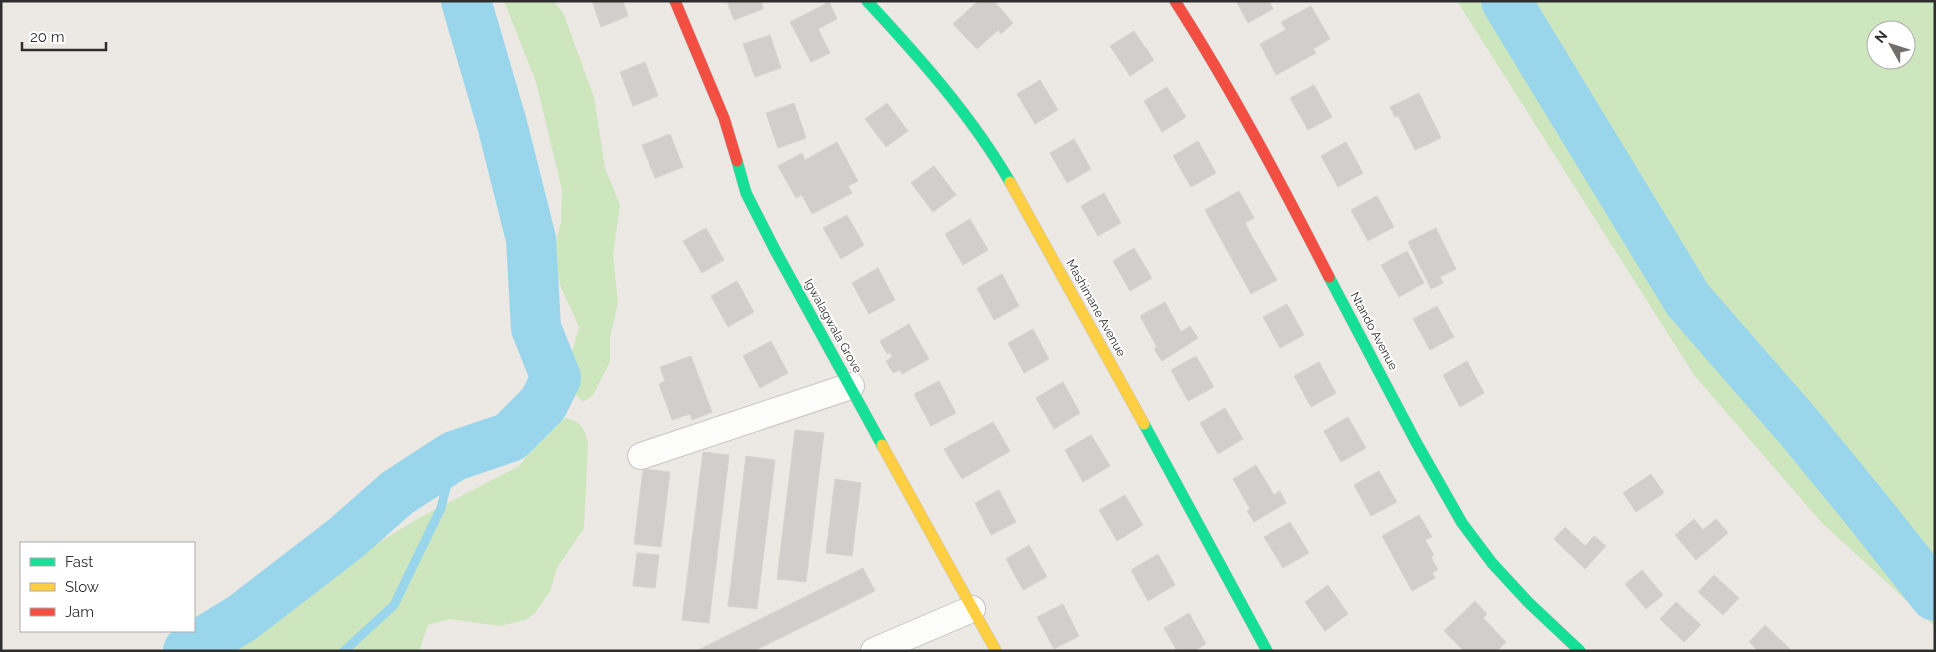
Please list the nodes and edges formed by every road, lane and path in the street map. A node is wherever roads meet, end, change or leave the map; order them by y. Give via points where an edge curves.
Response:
1 (674, 1) edge
2 (867, 1) edge
3 (1175, 1) edge
4 (851, 386) junction
5 (641, 456) dead end
6 (972, 609) junction
7 (874, 651) edge
8 (996, 651) edge
9 (1267, 651) edge
10 (1580, 651) edge

1 - 4 street, Igwalagwala Grove via 724,118 746,193
2 - 9 street, Mashimane Avenue via 950,96 1008,179
3 - 10 street, Ntando Avenue via 1270,163 1462,523 1528,602
4 - 5 street
4 - 6 street, Igwalagwala Grove
6 - 7 street
6 - 8 street, Igwalagwala Grove

